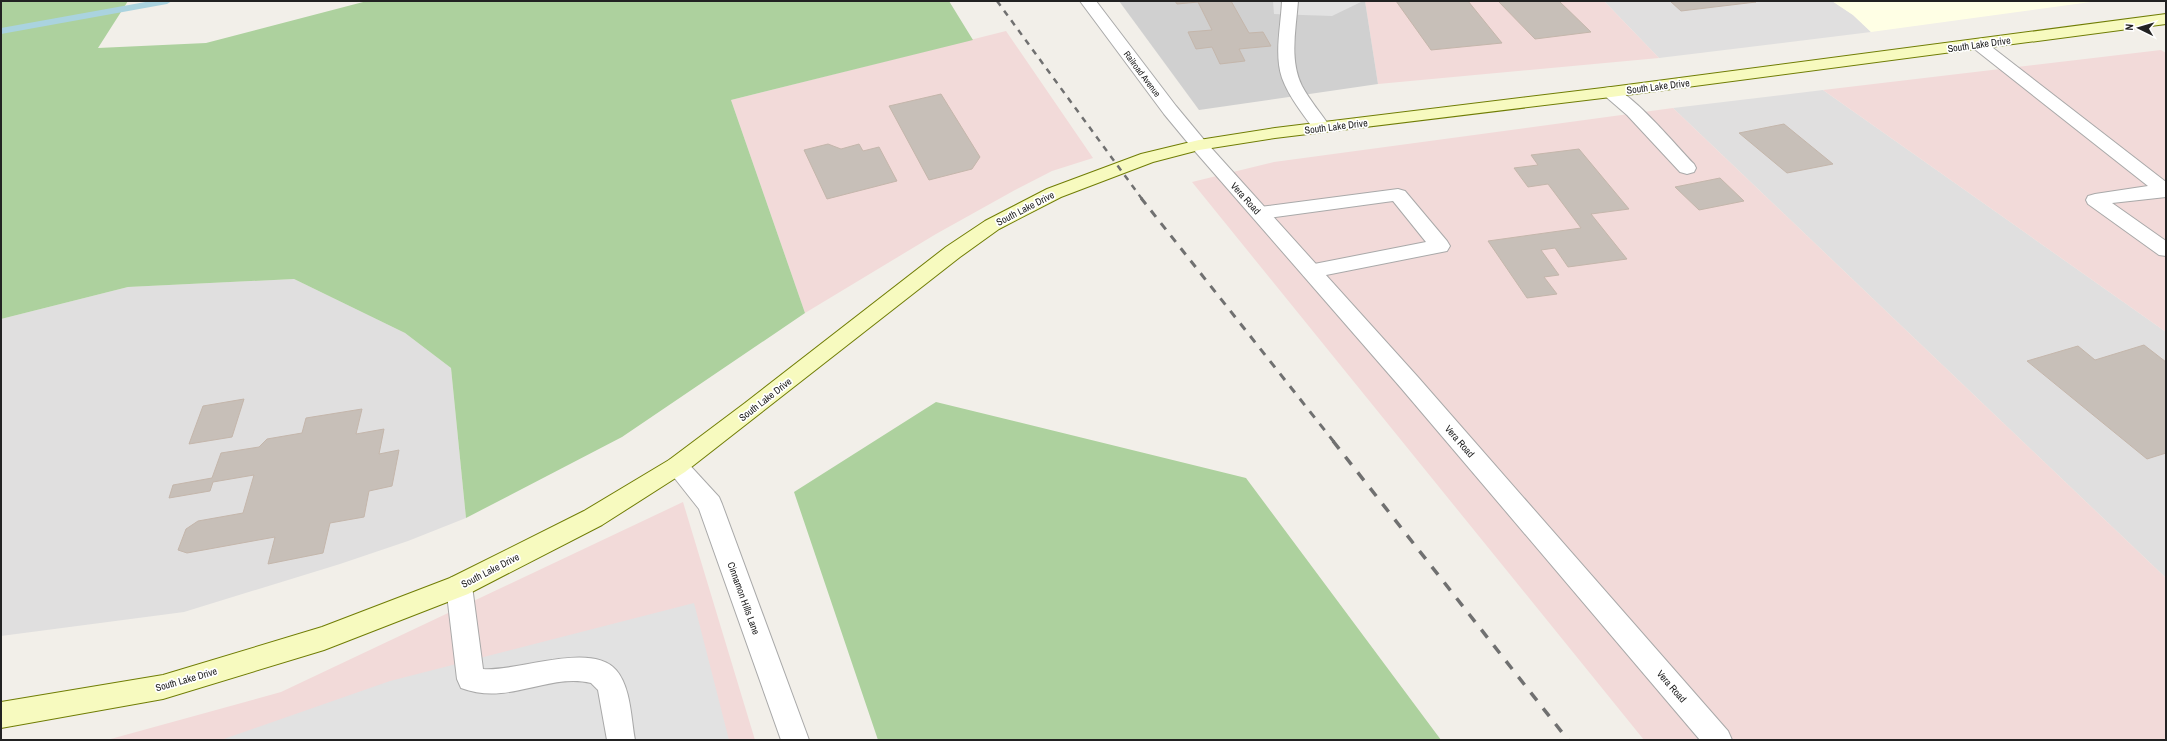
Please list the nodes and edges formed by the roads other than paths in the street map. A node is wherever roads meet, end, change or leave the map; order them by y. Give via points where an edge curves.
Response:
1 (1088, 1) edge
2 (1290, 1) edge
3 (2166, 19) edge
4 (1978, 44) junction
5 (1611, 92) junction
6 (1322, 128) junction
7 (1199, 145) junction
8 (1687, 168) dead end
9 (2165, 190) edge
10 (1260, 213) junction
11 (2166, 250) edge
12 (1311, 271) junction
13 (677, 466) junction
14 (459, 586) junction
15 (1, 715) edge
16 (621, 740) edge
17 (795, 740) edge
18 (1718, 740) edge

1 - 7 street, Railroad Avenue
2 - 6 street via 1288,70 1293,85
3 - 4 main road, South Lake Drive
4 - 5 main road, South Lake Drive
4 - 9 street
5 - 6 main road, South Lake Drive
5 - 8 street
6 - 7 main road, South Lake Drive
7 - 10 street, Vera Road
7 - 13 main road, South Lake Drive via 1147,158 1090,178 1033,202 992,225 953,252
9 - 11 street via 2096,200
10 - 12 street, Vera Road
10 - 12 street via 1398,194 1440,246
12 - 18 street, Vera Road
13 - 14 main road, South Lake Drive via 593,518
13 - 17 street, Cinnamon Hills Lane via 710,504
14 - 15 main road, South Lake Drive via 324,638 163,687
14 - 16 street via 471,679 485,682 508,681 568,670 591,670 606,678 611,689

